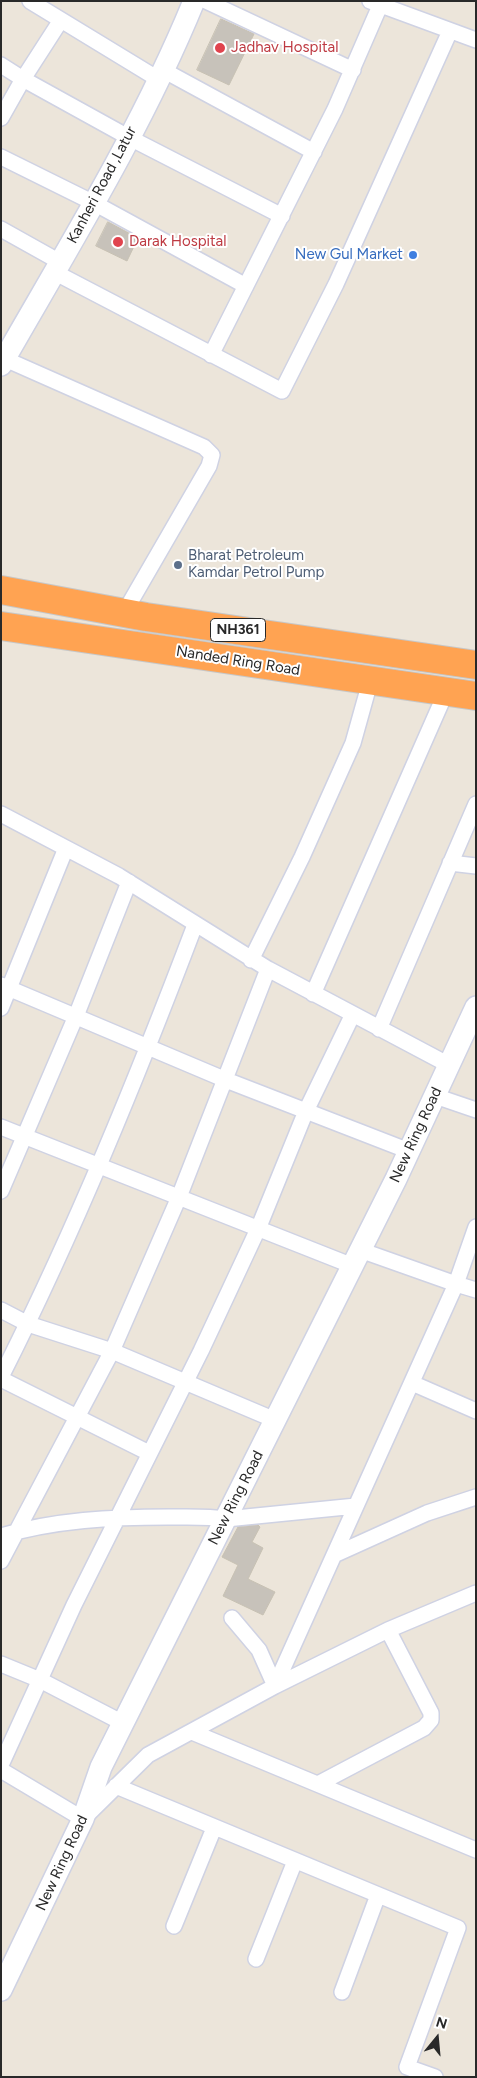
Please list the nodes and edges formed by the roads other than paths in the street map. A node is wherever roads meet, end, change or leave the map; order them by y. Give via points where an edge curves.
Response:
1 (30, 1) edge
2 (377, 2) edge
3 (192, 3) edge
4 (60, 20) junction
5 (450, 31) junction
6 (476, 40) edge
7 (1, 65) edge
8 (353, 70) junction
9 (160, 75) junction
10 (23, 79) junction
11 (1, 118) edge
12 (128, 137) junction
13 (314, 152) junction
14 (1, 157) edge
15 (94, 203) junction
16 (282, 216) junction
17 (1, 229) edge
18 (57, 267) junction
19 (246, 286) junction
20 (211, 355) junction
21 (4, 357) edge
22 (1, 590) edge
23 (124, 613) junction
24 (1, 626) edge
25 (476, 665) edge
26 (370, 682) junction
27 (446, 692) junction
28 (476, 696) edge
29 (476, 804) edge
30 (1, 814) edge
31 (66, 848) junction
32 (450, 863) junction
33 (476, 866) edge
34 (129, 882) junction
35 (195, 925) junction
36 (251, 960) junction
37 (268, 969) junction
38 (5, 987) edge
39 (313, 994) junction
40 (476, 1007) edge
41 (1, 1008) edge
42 (76, 1016) junction
43 (352, 1016) junction
44 (379, 1029) junction
45 (148, 1047) junction
46 (449, 1065) junction
47 (226, 1080) junction
48 (435, 1096) junction
49 (476, 1110) edge
50 (306, 1111) junction
51 (1, 1127) edge
52 (24, 1136) junction
53 (409, 1151) junction
54 (100, 1164) junction
55 (1, 1191) edge
56 (179, 1197) junction
57 (476, 1227) edge
58 (258, 1229) junction
59 (356, 1258) junction
60 (456, 1284) junction
61 (476, 1290) edge
62 (1, 1310) edge
63 (28, 1324) junction
64 (112, 1351) junction
65 (1, 1378) edge
66 (186, 1382) junction
67 (412, 1383) junction
68 (476, 1411) edge
69 (76, 1417) junction
70 (275, 1420) junction
71 (149, 1454) junction
72 (476, 1497) edge
73 (356, 1506) junction
74 (116, 1519) junction
75 (226, 1519) junction
76 (16, 1532) junction
77 (1, 1536) edge
78 (334, 1555) junction
79 (1, 1561) edge
80 (474, 1595) edge
81 (232, 1618) dead end
82 (388, 1630) junction
83 (1, 1664) edge
84 (40, 1680) junction
85 (275, 1686) junction
86 (123, 1723) junction
87 (192, 1732) junction
88 (1, 1765) edge
89 (1, 1770) edge
90 (318, 1784) junction
91 (116, 1786) junction
92 (83, 1819) junction
93 (214, 1828) junction
94 (476, 1850) edge
95 (295, 1861) junction
96 (378, 1895) junction
97 (174, 1926) dead end
98 (256, 1959) dead end
99 (1, 1990) edge
100 (342, 1992) dead end
101 (435, 2077) edge

1 - 4 street
2 - 5 street
2 - 8 street
3 - 8 street
3 - 9 street, Kanheri Road ,Latur
4 - 9 street
4 - 10 street
5 - 6 street
5 - 20 street via 336,284 282,391
7 - 10 street
8 - 13 street
9 - 12 street, Kanheri Road ,Latur
9 - 13 street
10 - 11 street
10 - 12 street
12 - 15 street, Kanheri Road ,Latur
12 - 16 street
13 - 16 street
14 - 15 street
15 - 18 street, Kanheri Road ,Latur
15 - 19 street
16 - 19 street
17 - 18 street
18 - 20 street
18 - 21 street, Kanheri Road ,Latur
19 - 20 street
21 - 23 street via 204,447 212,455 209,466
22 - 23 highway, NH361
23 - 25 highway, NH361
24 - 26 highway, Nanded Ring Road / NH361
26 - 27 highway, Nanded Ring Road / NH361
26 - 36 street via 353,743
27 - 28 highway, Nanded Ring Road / NH361
27 - 39 street
29 - 32 street
30 - 31 street
31 - 34 street
31 - 38 street
32 - 33 street
32 - 44 street
34 - 35 street
34 - 42 street
35 - 36 street
35 - 45 street
36 - 37 street
37 - 39 street
37 - 47 street
38 - 41 street
38 - 42 street
39 - 43 street
40 - 46 street, New Ring Road
42 - 45 street
42 - 52 street
43 - 44 street
43 - 50 street
44 - 46 street
45 - 47 street
45 - 54 street
46 - 48 street, New Ring Road
47 - 50 street
47 - 56 street
48 - 49 street
48 - 53 street, New Ring Road
50 - 53 street
50 - 58 street
51 - 52 street
52 - 54 street
52 - 55 street
53 - 59 street, New Ring Road
54 - 56 street
54 - 63 street
56 - 58 street
56 - 64 street
57 - 60 street
58 - 59 street
58 - 66 street
59 - 60 street
59 - 70 street, New Ring Road
60 - 61 street
60 - 67 street
62 - 63 street
63 - 64 street
63 - 65 street
64 - 66 street
64 - 69 street
65 - 69 street
66 - 70 street
66 - 71 street
67 - 68 street
67 - 73 street
69 - 71 street
69 - 76 street
70 - 75 street, New Ring Road
71 - 74 street
72 - 78 street via 426,1513
73 - 75 street
73 - 78 street
74 - 75 street via 212,1516
74 - 76 street
74 - 84 street
75 - 86 street, New Ring Road
76 - 77 street
76 - 79 street
78 - 85 street
80 - 82 street
81 - 85 street via 259,1650
82 - 85 street
82 - 90 street via 432,1720 424,1728
83 - 84 street
84 - 86 street
84 - 88 street
85 - 87 street
86 - 92 street, New Ring Road via 101,1767
87 - 90 street
87 - 91 street via 148,1755
89 - 92 street
90 - 94 street
91 - 92 street
91 - 93 street
92 - 99 street, New Ring Road
93 - 95 street
93 - 97 street
95 - 96 street
95 - 98 street
96 - 100 street
96 - 101 street via 458,1928 407,2067

